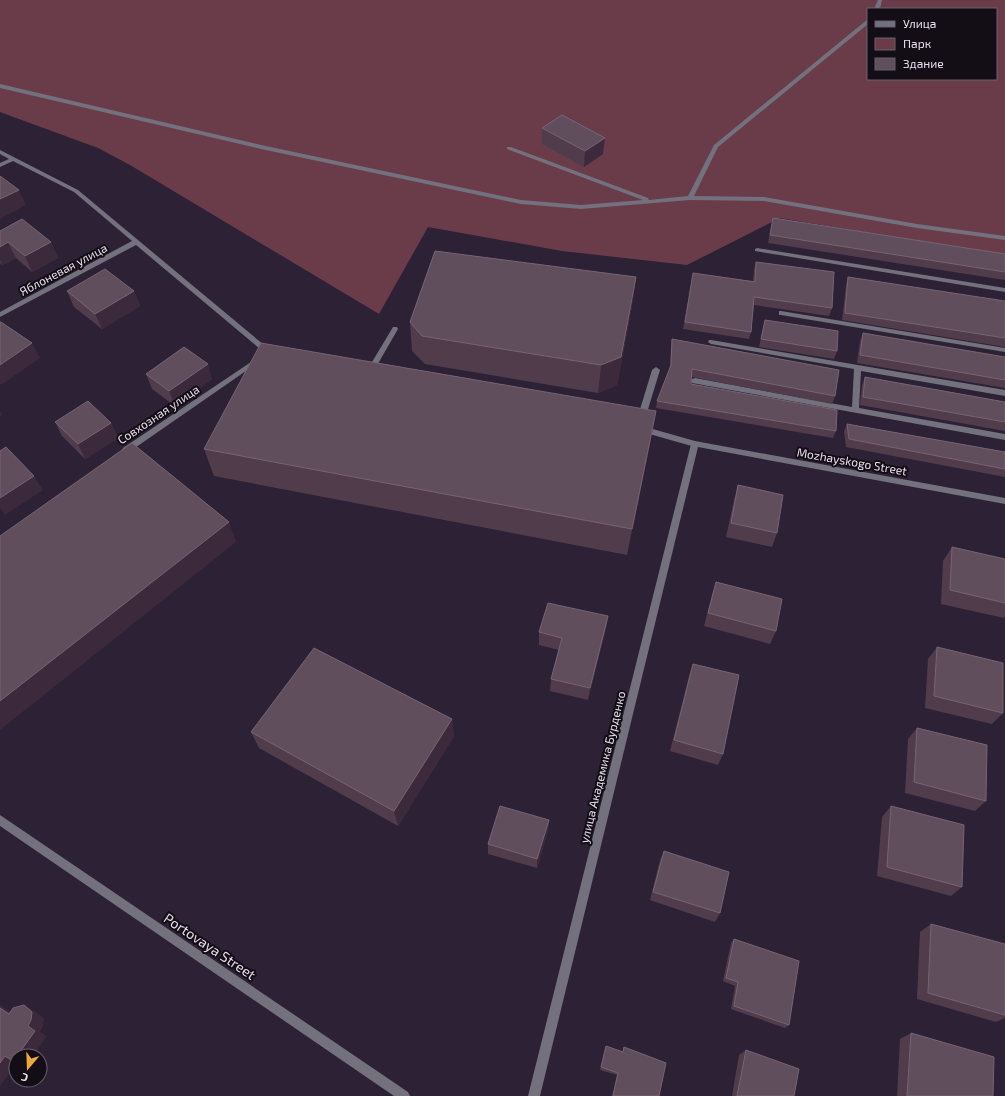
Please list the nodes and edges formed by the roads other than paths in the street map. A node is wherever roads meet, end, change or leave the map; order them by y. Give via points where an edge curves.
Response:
1 (867, 22) edge
2 (0, 86) edge
3 (509, 148) dead end
4 (0, 152) edge
5 (13, 159) junction
6 (0, 165) edge
7 (690, 198) junction
8 (649, 200) junction
9 (1005, 238) edge
10 (136, 242) junction
11 (757, 250) dead end
12 (1005, 290) edge
13 (781, 313) dead end
14 (0, 315) edge
15 (395, 329) dead end
16 (711, 342) dead end
17 (1005, 350) edge
18 (858, 367) junction
19 (656, 370) dead end
20 (361, 373) edge
21 (369, 375) junction
22 (377, 376) edge
23 (695, 381) dead end
24 (1005, 393) edge
25 (855, 410) junction
26 (1005, 437) edge
27 (695, 444) junction
28 (118, 456) edge
29 (1005, 501) edge
30 (0, 820) edge
31 (404, 1096) edge
32 (534, 1096) edge

1 - 7 street via 716,146
2 - 8 street via 261,147 522,202 581,207
3 - 8 street
4 - 5 street
5 - 6 street
5 - 10 street via 76,191
7 - 8 street
7 - 9 street via 764,199 916,226
10 - 14 street, Яблоневая улица
10 - 28 street, Совхозная улица via 273,354
11 - 12 street
13 - 17 street
15 - 21 street
16 - 18 street
18 - 24 street
18 - 25 street
19 - 27 street, Mozhayskogo Street via 635,427
20 - 21 street
21 - 22 street
23 - 25 street
25 - 26 street
27 - 29 street, Mozhayskogo Street
27 - 32 street, улица Академика Бурденко
30 - 31 street, Portovaya Street

